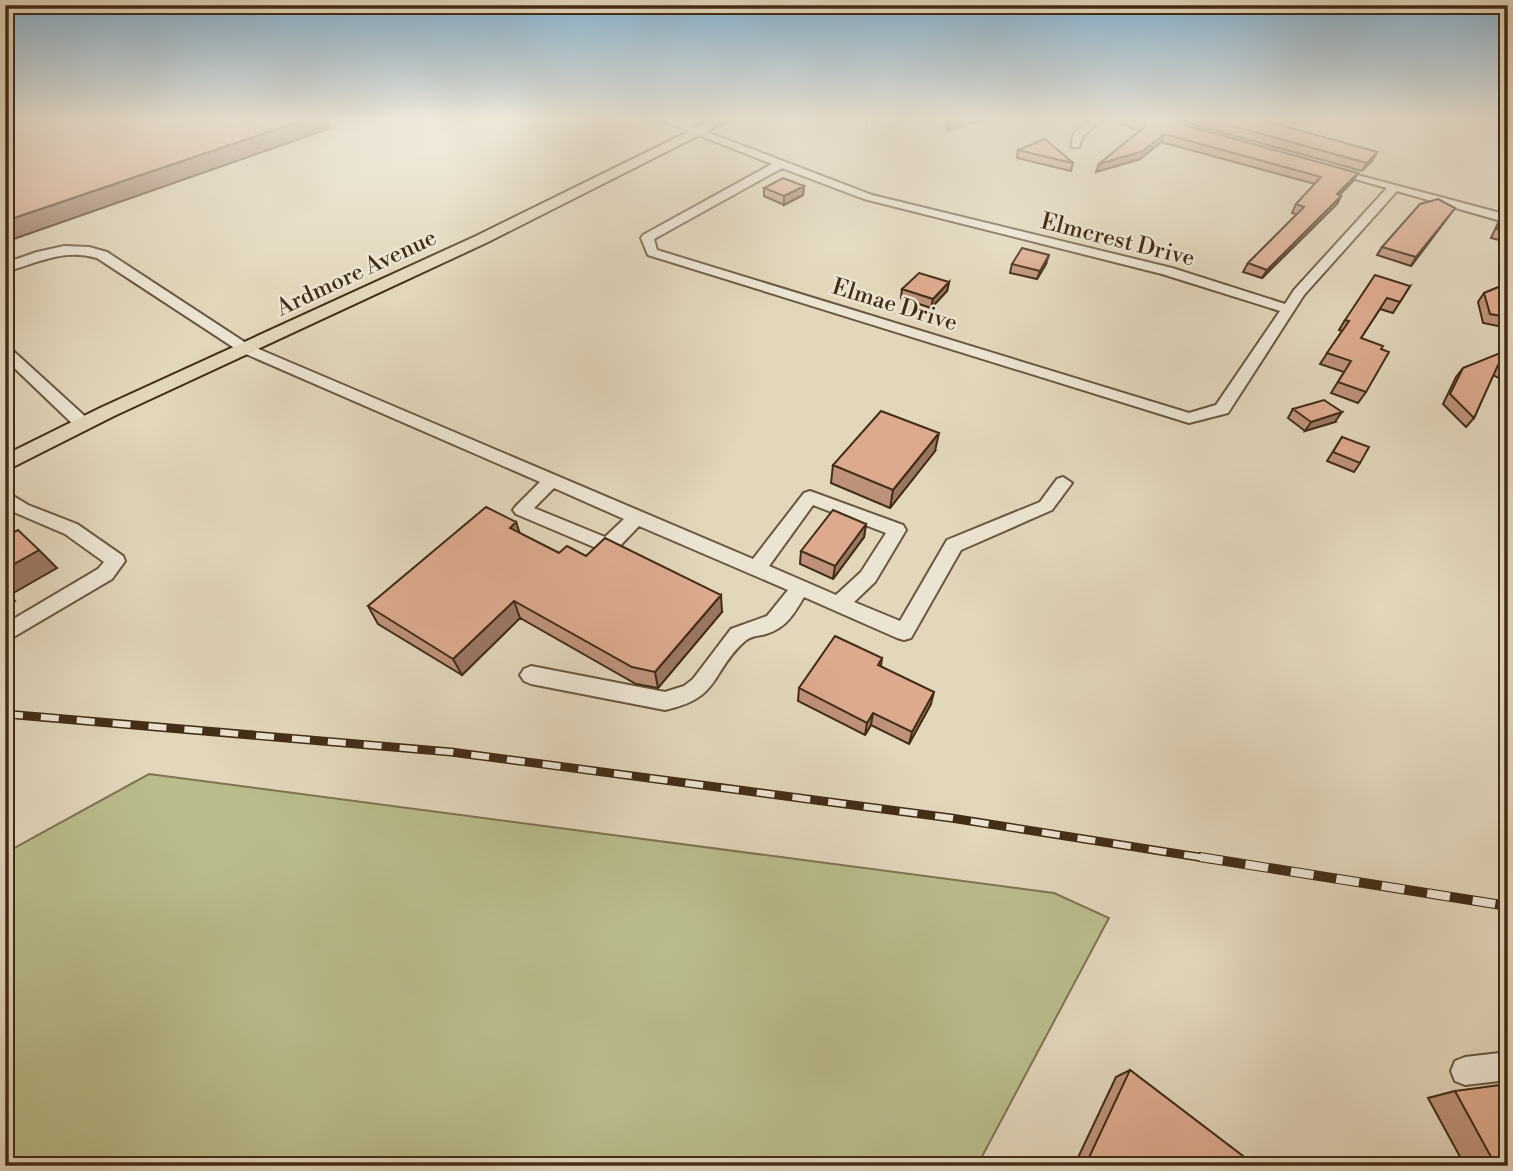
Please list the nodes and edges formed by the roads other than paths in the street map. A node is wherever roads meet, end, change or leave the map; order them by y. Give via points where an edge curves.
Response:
1 (614, 174) edge
2 (763, 174) edge
3 (803, 174) edge
4 (1348, 174) edge
5 (1395, 187) junction
6 (1508, 219) edge
7 (5, 268) edge
8 (1288, 309) junction
9 (244, 348) junction
10 (5, 351) edge
11 (1138, 404) joint
12 (83, 424) junction
13 (5, 464) edge
14 (551, 481) junction
15 (1063, 483) dead end
16 (5, 498) edge
17 (636, 518) junction
18 (756, 569) junction
19 (800, 588) junction
20 (839, 604) junction
21 (5, 634) edge
22 (531, 674) dead end
23 (1508, 1066) edge
24 (1465, 1071) dead end

1 - 9 main road, Ardmore Avenue
2 - 11 street, Elmae Drive via 647,238 652,252
3 - 8 street, Elmcrest Drive via 868,197 1167,271
4 - 5 street
5 - 6 street
5 - 8 street
7 - 9 street via 65,248 83,248 102,255
8 - 11 street via 1222,410 1189,418
9 - 12 main road, Ardmore Avenue
9 - 14 street
10 - 12 street
12 - 13 main road, Ardmore Avenue
14 - 17 street
14 - 17 street via 522,510 608,546
15 - 20 street via 1046,506 954,545 904,632
16 - 21 street via 71,528 116,561 105,574
17 - 18 street
18 - 19 street
18 - 20 street via 810,497 897,530 868,577
19 - 20 street
19 - 22 street via 781,616 739,634 699,689 683,699 664,701
23 - 24 street

